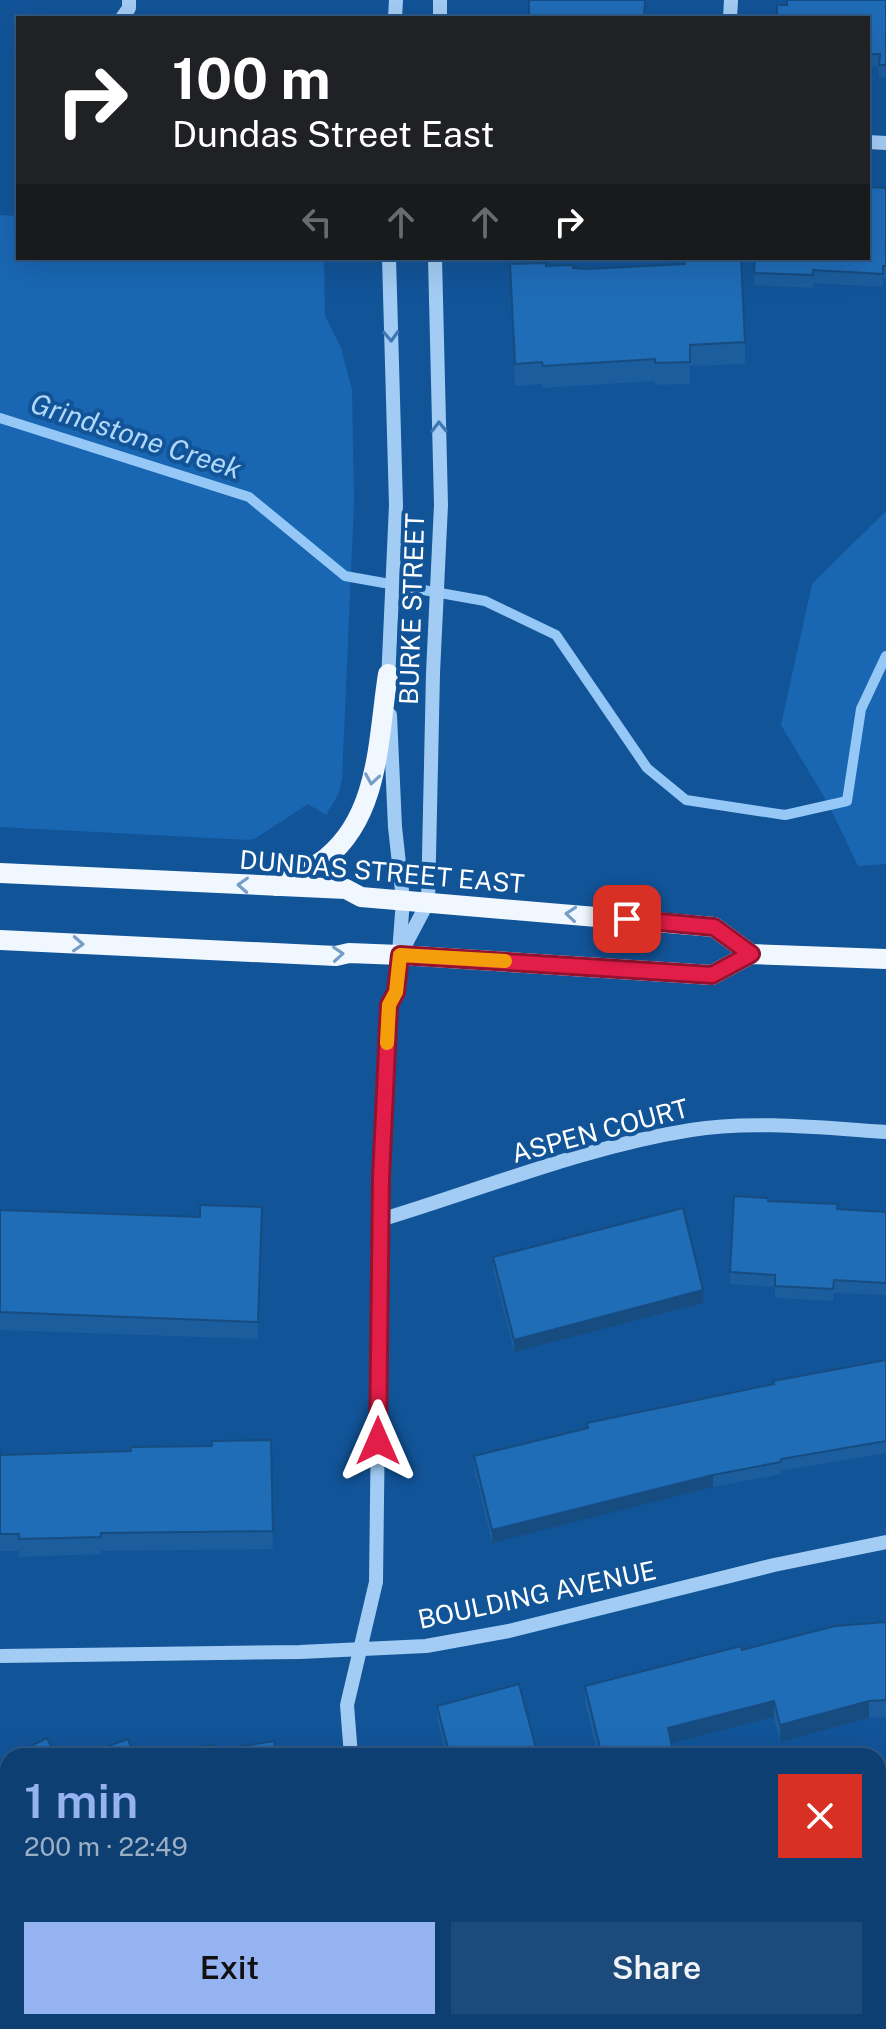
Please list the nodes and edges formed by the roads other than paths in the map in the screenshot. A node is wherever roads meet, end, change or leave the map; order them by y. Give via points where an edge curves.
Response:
1 (389, 260) edge
2 (435, 260) edge
3 (388, 674) junction
4 (0, 873) edge
5 (275, 887) junction
6 (403, 900) junction
7 (428, 902) junction
8 (0, 940) edge
9 (751, 954) junction
10 (400, 955) junction
11 (886, 959) edge
12 (886, 1132) edge
13 (380, 1220) junction
14 (886, 1542) edge
15 (360, 1649) junction
16 (0, 1656) edge
17 (350, 1748) edge

1 -> 3 street, BURKE STREET via 396,505
7 -> 2 street, BURKE STREET via 441,505
3 -> 5 main road via 368,799 350,834 325,859
3 - 6 street, BURKE STREET
5 -> 4 main road, DUNDAS STREET EAST
5 - 6 main road, DUNDAS STREET EAST via 346,889 361,897
6 - 7 main road, DUNDAS STREET EAST
6 - 10 street, BURKE STREET
9 -> 7 main road, DUNDAS STREET EAST via 714,927
7 - 10 street, BURKE STREET
8 -> 10 main road
9 - 10 main road via 712,975
9 - 11 main road
10 - 13 street, BURKE STREET via 396,992 389,1005
12 - 13 street, ASPEN COURT via 691,1129 573,1157
13 - 15 street via 376,1582
14 - 15 street, BOULDING AVENUE via 509,1631 426,1646
15 - 16 street, BOULDING AVENUE
15 - 17 street via 346,1709

